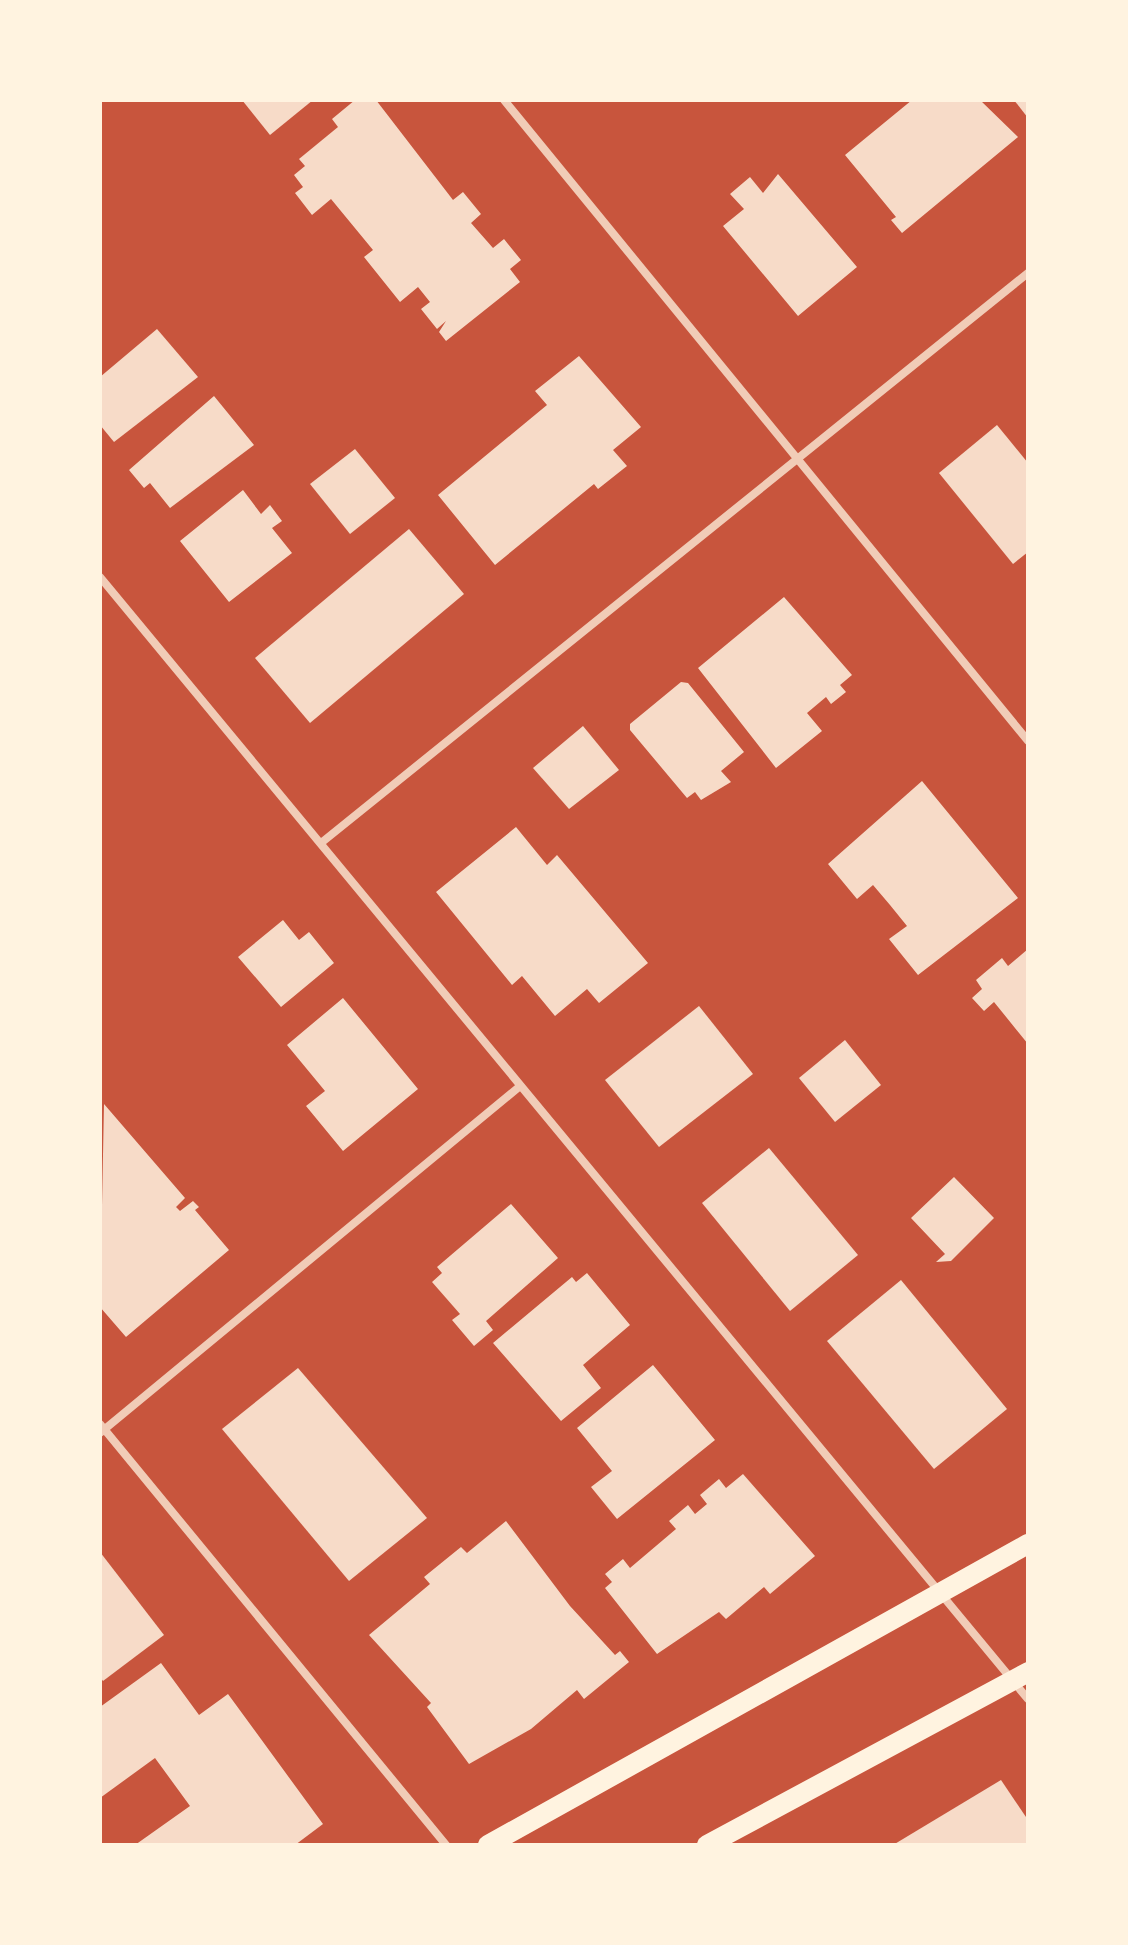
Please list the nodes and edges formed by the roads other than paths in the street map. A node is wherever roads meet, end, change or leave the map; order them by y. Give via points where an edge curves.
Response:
1 (504, 100) edge
2 (1028, 273) edge
3 (800, 461) junction
4 (100, 577) edge
5 (1028, 741) edge
6 (321, 843) junction
7 (519, 1087) junction
8 (101, 1429) edge
9 (1028, 1544) edge
10 (943, 1591) junction
11 (1021, 1676) edge
12 (1028, 1699) edge
13 (446, 1845) edge
14 (488, 1845) edge
15 (707, 1845) edge

1 - 3 street
2 - 3 street
3 - 5 street
3 - 6 street
4 - 6 street
6 - 7 street
7 - 8 street
7 - 10 street
8 - 13 street
9 - 10 main road
10 - 11 street
10 - 14 main road
11 - 12 street
11 - 15 main road

